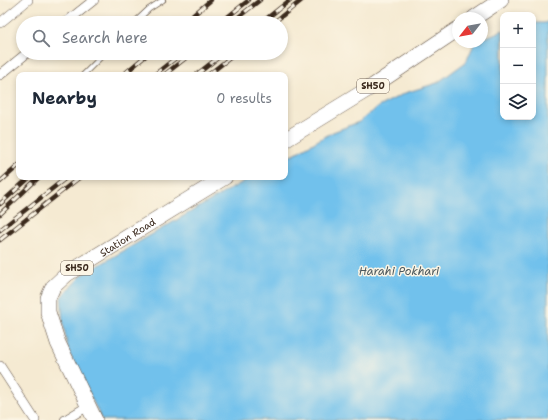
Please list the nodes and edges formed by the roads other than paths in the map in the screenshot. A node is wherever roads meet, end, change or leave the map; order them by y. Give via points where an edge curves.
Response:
1 (28, 0) edge
2 (94, 0) edge
3 (164, 0) edge
4 (501, 0) edge
5 (483, 12) edge
6 (74, 16) edge
7 (142, 16) edge
8 (0, 23) edge
9 (452, 33) edge
10 (18, 60) edge
11 (98, 60) edge
12 (87, 72) edge
13 (0, 75) edge
14 (288, 138) edge
15 (220, 180) edge
16 (0, 366) edge
17 (88, 406) junction
18 (35, 420) edge
19 (65, 420) edge
20 (95, 420) edge

1 - 8 street
2 - 6 street
3 - 7 lane
4 - 5 main road
9 - 14 main road, SH50
10 - 13 street
11 - 12 lane
15 - 17 main road, Station Road / SH50 via 67,274 52,287 48,298 48,312 58,343
16 - 18 street
17 - 19 street
17 - 20 main road, Station Road / SH50

